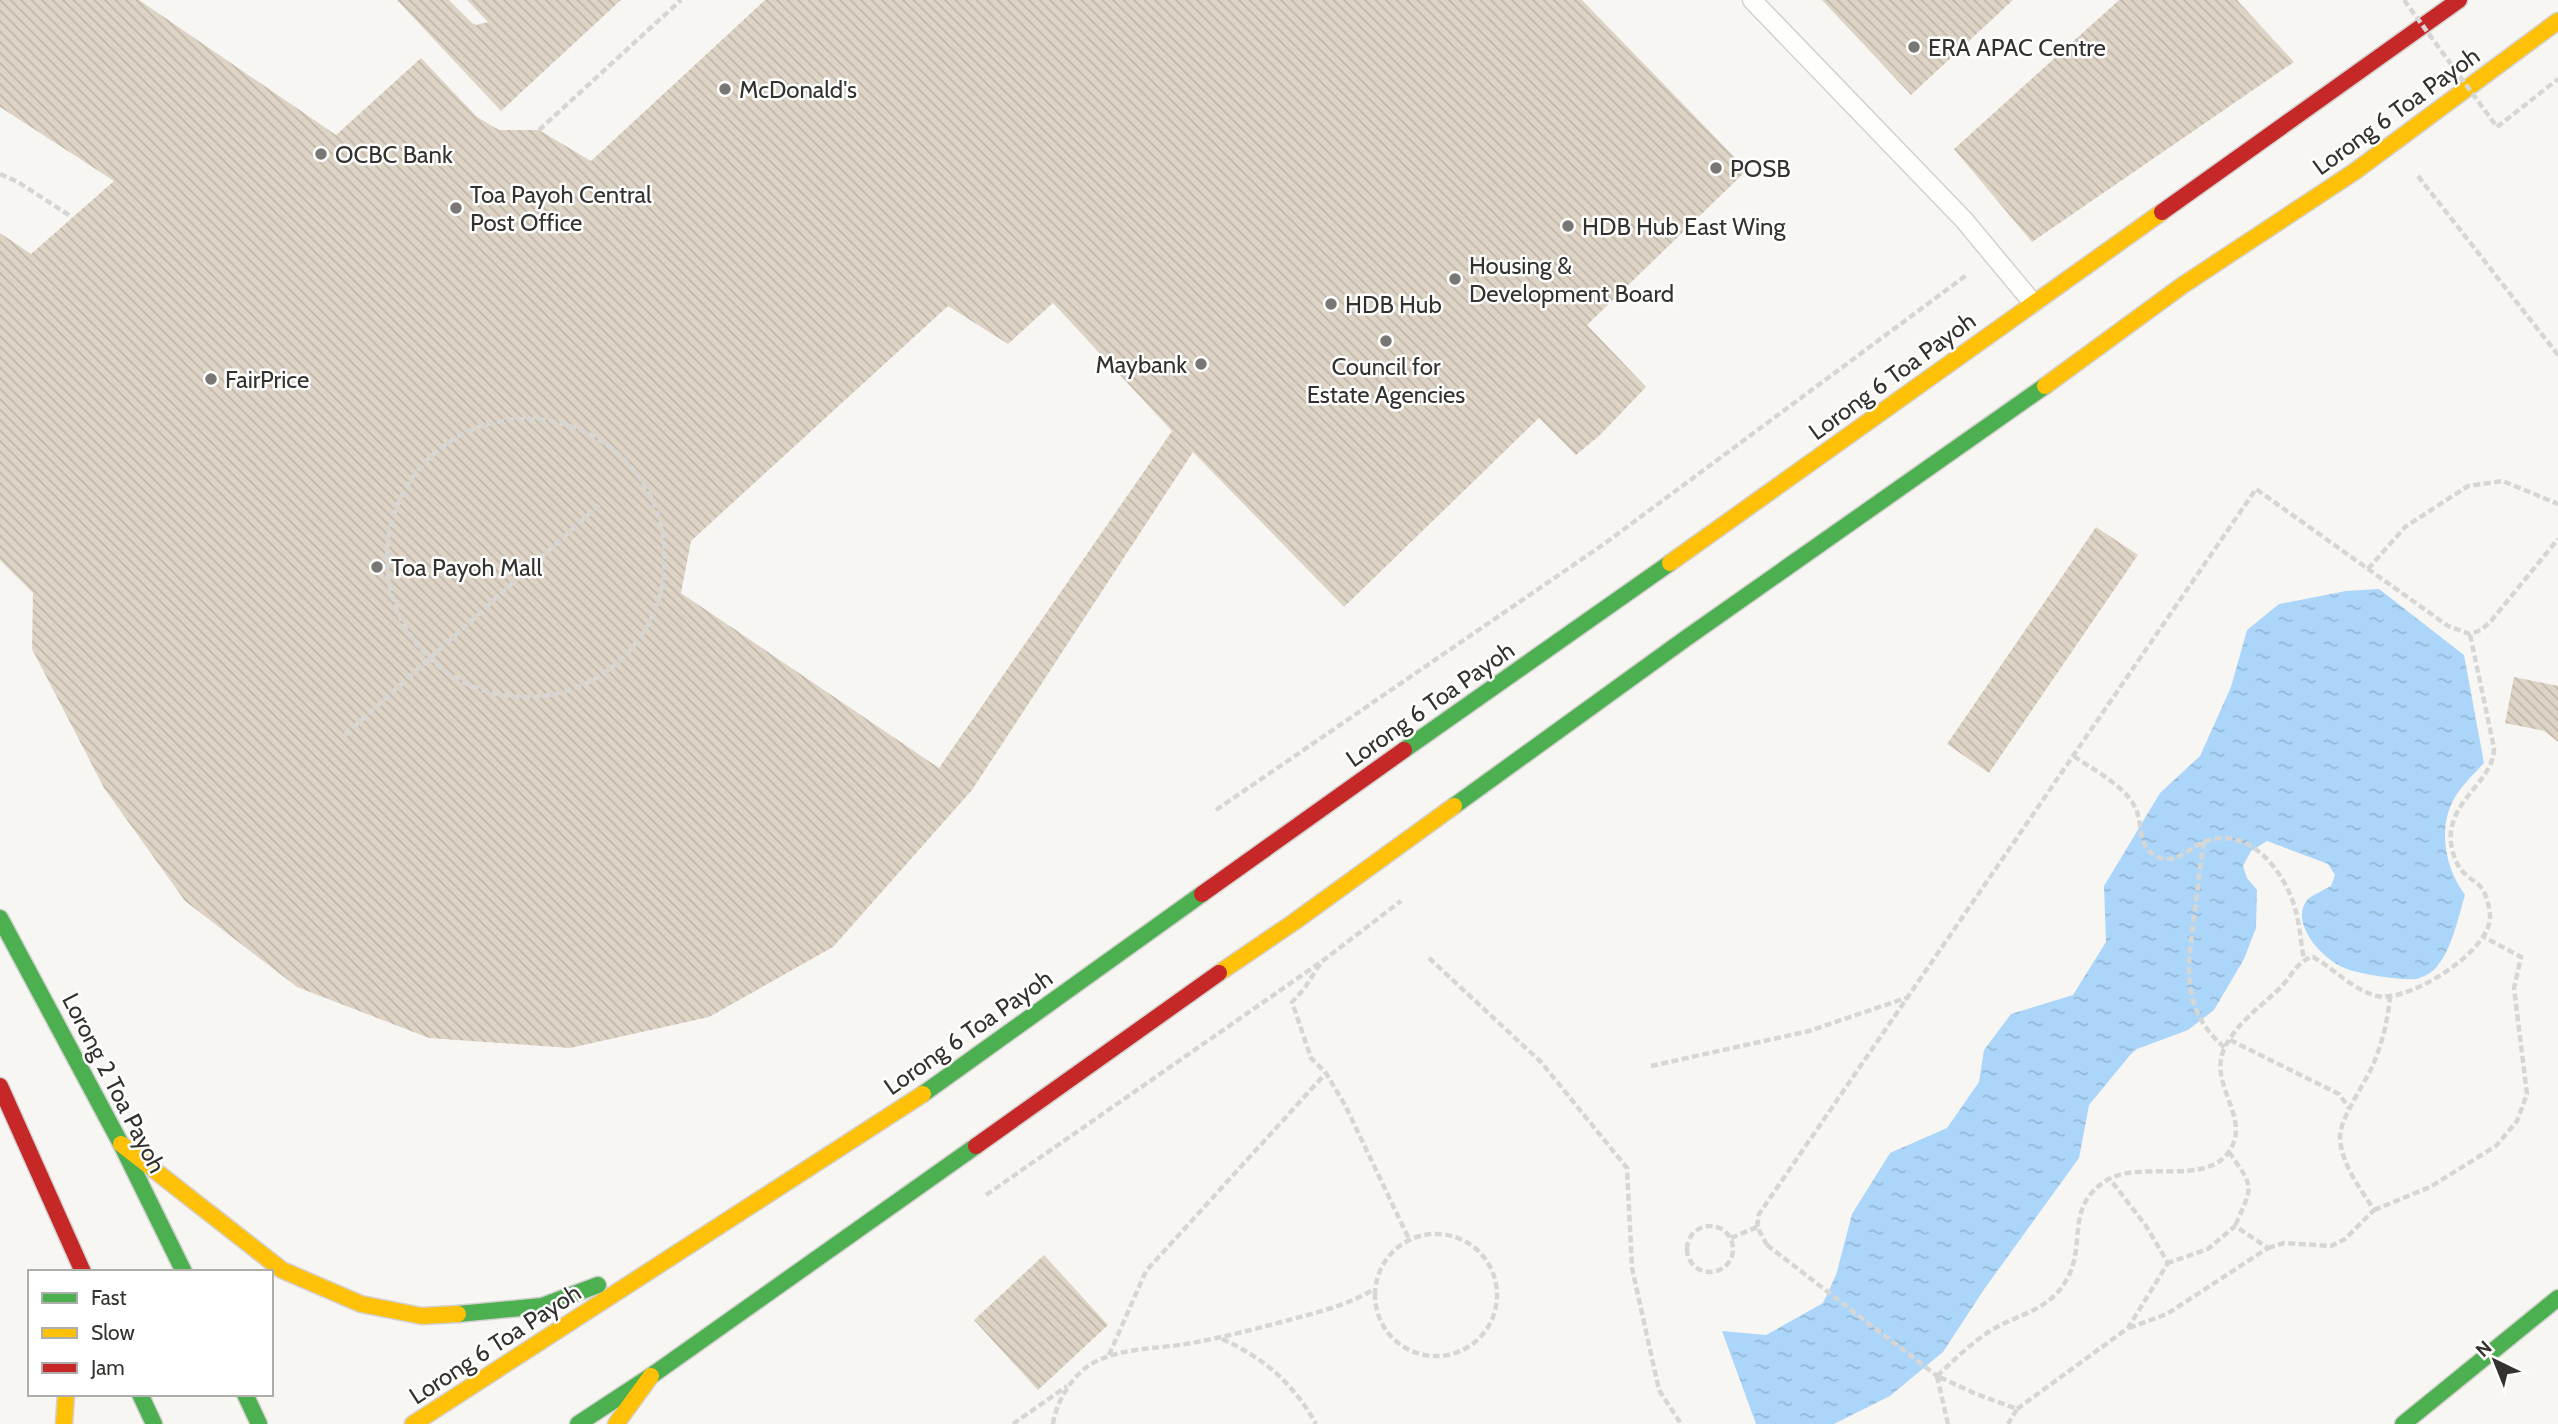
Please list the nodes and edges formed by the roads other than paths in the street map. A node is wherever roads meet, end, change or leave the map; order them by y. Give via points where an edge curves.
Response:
1 (1752, 0) edge
2 (2459, 0) edge
3 (2558, 21) edge
4 (2033, 303) junction
5 (0, 918) edge
6 (0, 1086) edge
7 (121, 1144) junction
8 (71, 1246) junction
9 (669, 1258) junction
10 (69, 1270) edge
11 (82, 1270) edge
12 (183, 1270) edge
13 (2558, 1298) edge
14 (651, 1376) junction
15 (66, 1396) edge
16 (141, 1396) edge
17 (246, 1396) edge
18 (64, 1424) edge
19 (154, 1424) edge
20 (259, 1424) edge
21 (413, 1424) edge
22 (579, 1424) edge
23 (616, 1424) edge
24 (2403, 1424) edge

1 - 4 lane via 1994,255
2 - 4 main road, Lorong 6 Toa Payoh
3 - 14 main road, Lorong 6 Toa Payoh via 2354,172 2183,285
4 - 9 main road, Lorong 6 Toa Payoh via 934,1087
5 - 7 main road, Lorong 2 Toa Payoh
6 - 8 main road
7 - 9 main road via 282,1270 361,1304 422,1316 542,1306
7 - 12 main road, Lorong 2 Toa Payoh
8 - 10 main road
8 - 11 main road
9 - 21 main road, Lorong 6 Toa Payoh
13 - 24 main road
14 - 22 main road, Lorong 6 Toa Payoh
14 - 23 main road
15 - 18 main road
16 - 19 main road
17 - 20 main road

